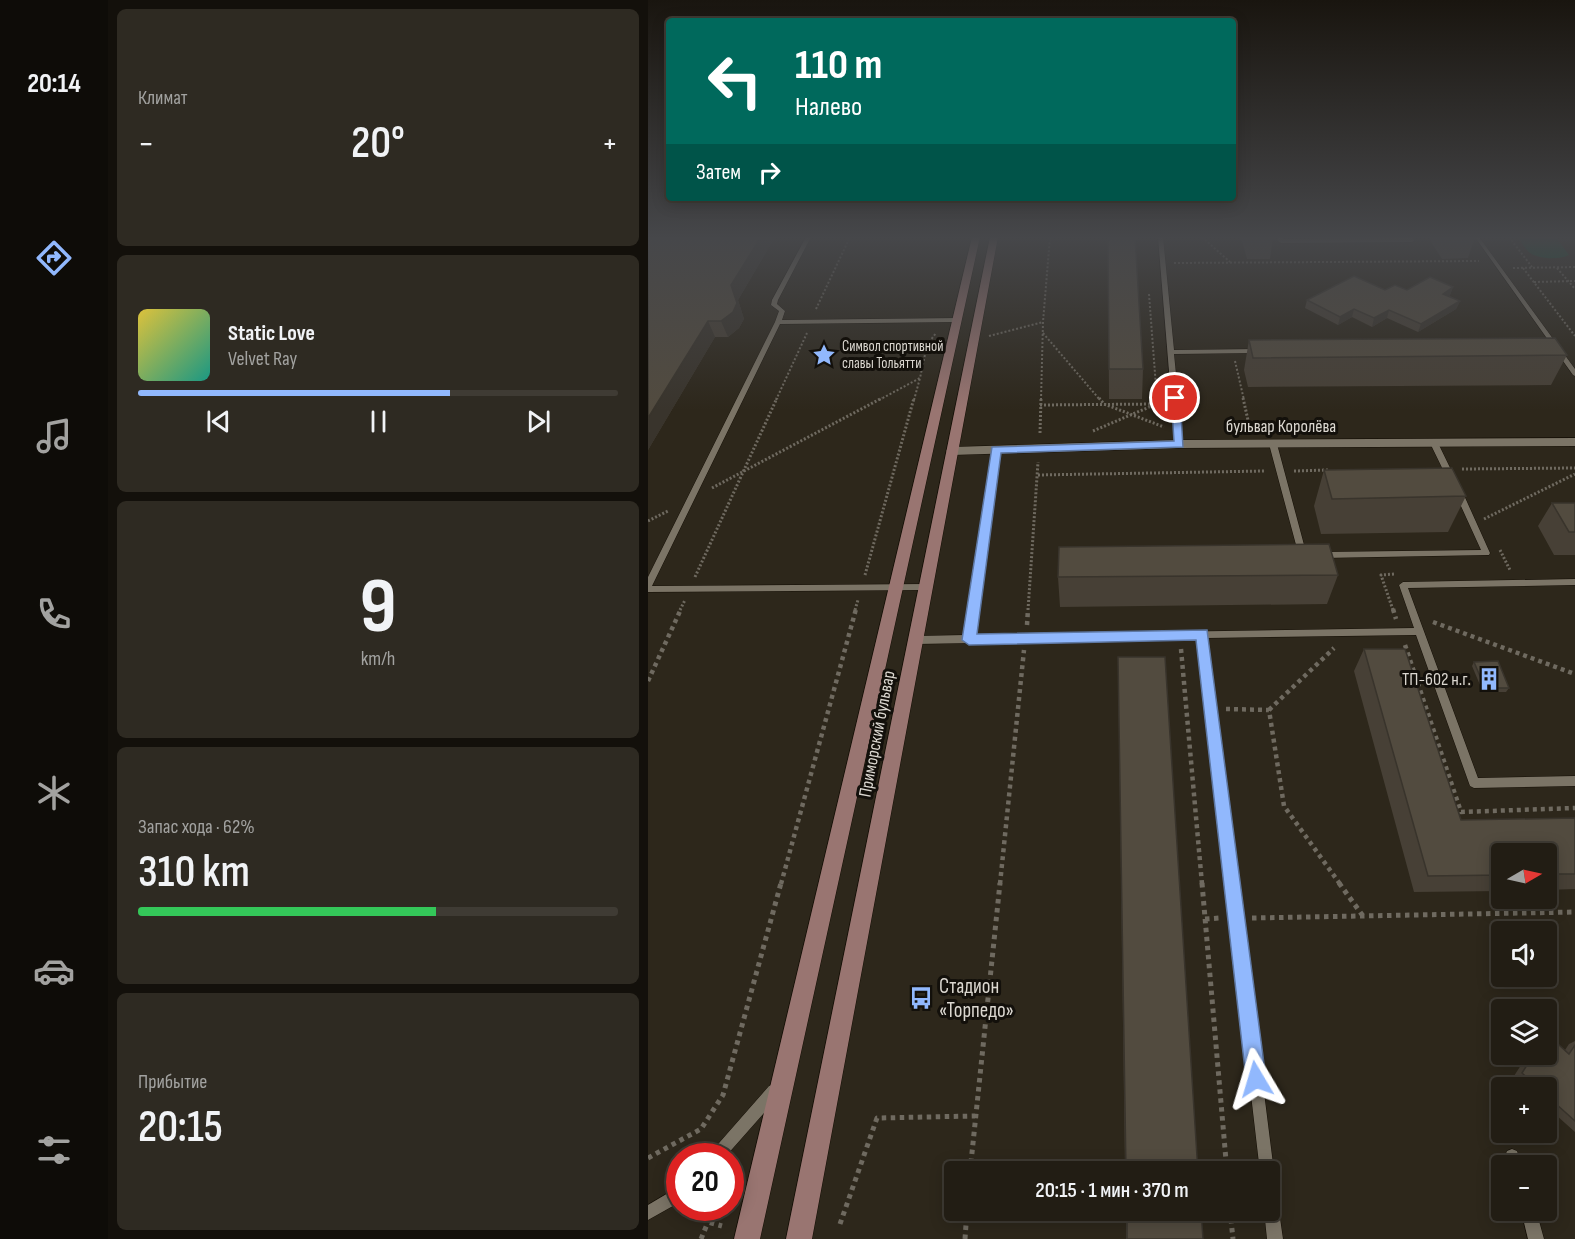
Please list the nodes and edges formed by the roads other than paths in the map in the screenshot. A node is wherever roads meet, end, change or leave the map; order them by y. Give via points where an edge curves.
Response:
1 (778, 295) edge
2 (963, 295) edge
3 (983, 295) edge
4 (1166, 295) edge
5 (1518, 295) edge
6 (958, 320) junction
7 (778, 322) junction
8 (1545, 348) edge
9 (1557, 348) junction
10 (1264, 351) edge
11 (1171, 352) junction
12 (1575, 374) edge
13 (1575, 442) edge
14 (1434, 443) junction
15 (1179, 444) junction
16 (1273, 444) junction
17 (996, 450) junction
18 (952, 451) junction
19 (1575, 582) edge
20 (897, 587) junction
21 (926, 587) junction
22 (648, 588) edge
23 (1418, 626) junction
24 (1202, 634) junction
25 (916, 640) junction
26 (969, 640) junction
27 (1575, 781) edge
28 (783, 1080) junction
29 (728, 1143) edge
30 (1266, 1161) edge
31 (666, 1202) edge
32 (648, 1213) edge
33 (1273, 1221) edge
34 (1531, 1221) edge
35 (747, 1239) edge
36 (799, 1239) edge
37 (1275, 1239) edge
38 (1536, 1239) edge

1 - 7 lane via 774,305 782,311
2 - 6 main road
3 - 18 main road, Приморский бульвар
4 - 11 lane
5 - 9 lane
6 - 7 lane
6 - 20 main road
7 - 22 lane
8 - 9 lane
9 - 12 lane
10 - 11 lane
11 - 15 lane
13 - 14 street, бульвар Королёва
14 - 16 street, бульвар Королёва
14 - 16 lane via 1486,553 1302,556
15 - 16 street, бульвар Королёва
15 - 17 street, бульвар Королёва
17 - 18 street, бульвар Королёва
17 - 26 lane
18 - 21 main road, Приморский бульвар
19 - 23 lane via 1403,585
20 - 21 lane
20 - 22 lane
20 - 28 main road
21 - 25 main road, Приморский бульвар
23 - 24 lane via 1350,632
23 - 27 lane via 1474,783
24 - 26 lane
24 - 30 lane
25 - 26 lane
25 - 36 main road, Приморский бульвар
28 - 29 lane
28 - 35 main road
31 - 32 lane
33 - 37 lane
34 - 38 lane

